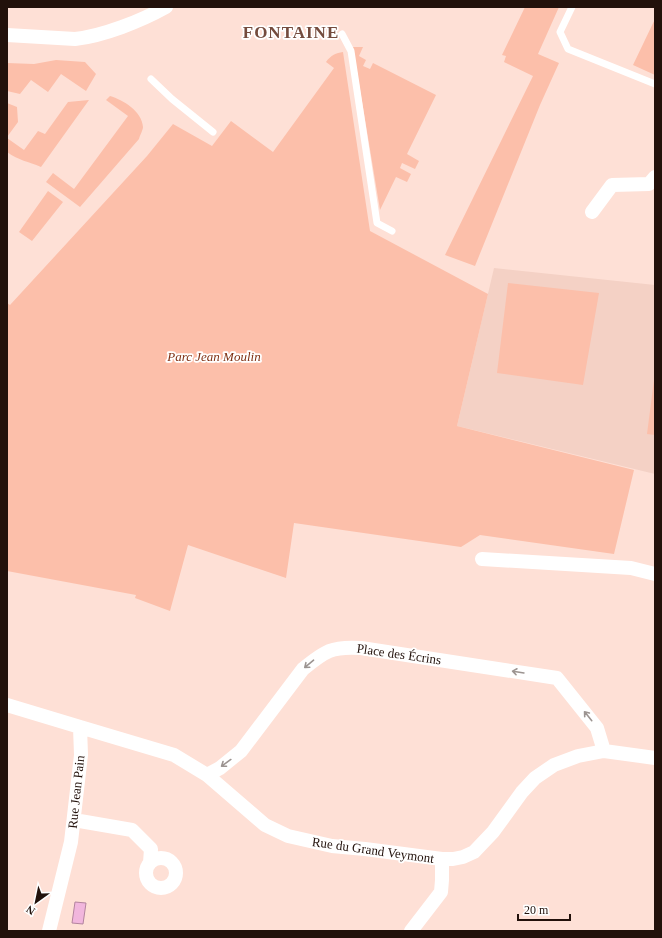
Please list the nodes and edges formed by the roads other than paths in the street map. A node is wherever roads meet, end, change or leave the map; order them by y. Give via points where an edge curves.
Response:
1 (166, 7) edge
2 (572, 7) edge
3 (342, 34) dead end
4 (7, 35) edge
5 (151, 79) dead end
6 (655, 84) edge
7 (213, 132) dead end
8 (655, 177) edge
9 (592, 212) dead end
10 (392, 231) dead end
11 (482, 559) dead end
12 (655, 574) edge
13 (7, 705) edge
14 (80, 727) junction
15 (604, 751) junction
16 (655, 758) edge
17 (208, 775) junction
18 (74, 820) junction
19 (442, 859) junction
20 (150, 863) dead end
21 (49, 931) edge
22 (411, 931) edge

1 - 4 street via 148,17 87,38
2 - 6 lane via 560,32 568,49
3 - 10 lane via 351,51 377,223
5 - 7 lane
8 - 9 street via 649,184 612,185
11 - 12 street via 630,568
13 - 14 street
14 - 17 street, Rue du Grand Veymont via 174,755
14 - 18 street, Rue Jean Pain via 81,755
15 - 16 street, Rue du Grand Veymont
15 -> 17 street, Place des Écrins via 597,728 557,678 343,647 330,649 303,669 241,751
15 - 19 street, Rue du Grand Veymont via 578,756 541,773 522,792 474,852 463,858
17 - 19 street, Rue du Grand Veymont via 265,825 288,836 332,846
18 - 20 street via 132,830 151,849
18 - 21 street, Rue Jean Pain via 67,862
19 - 22 street via 441,892

